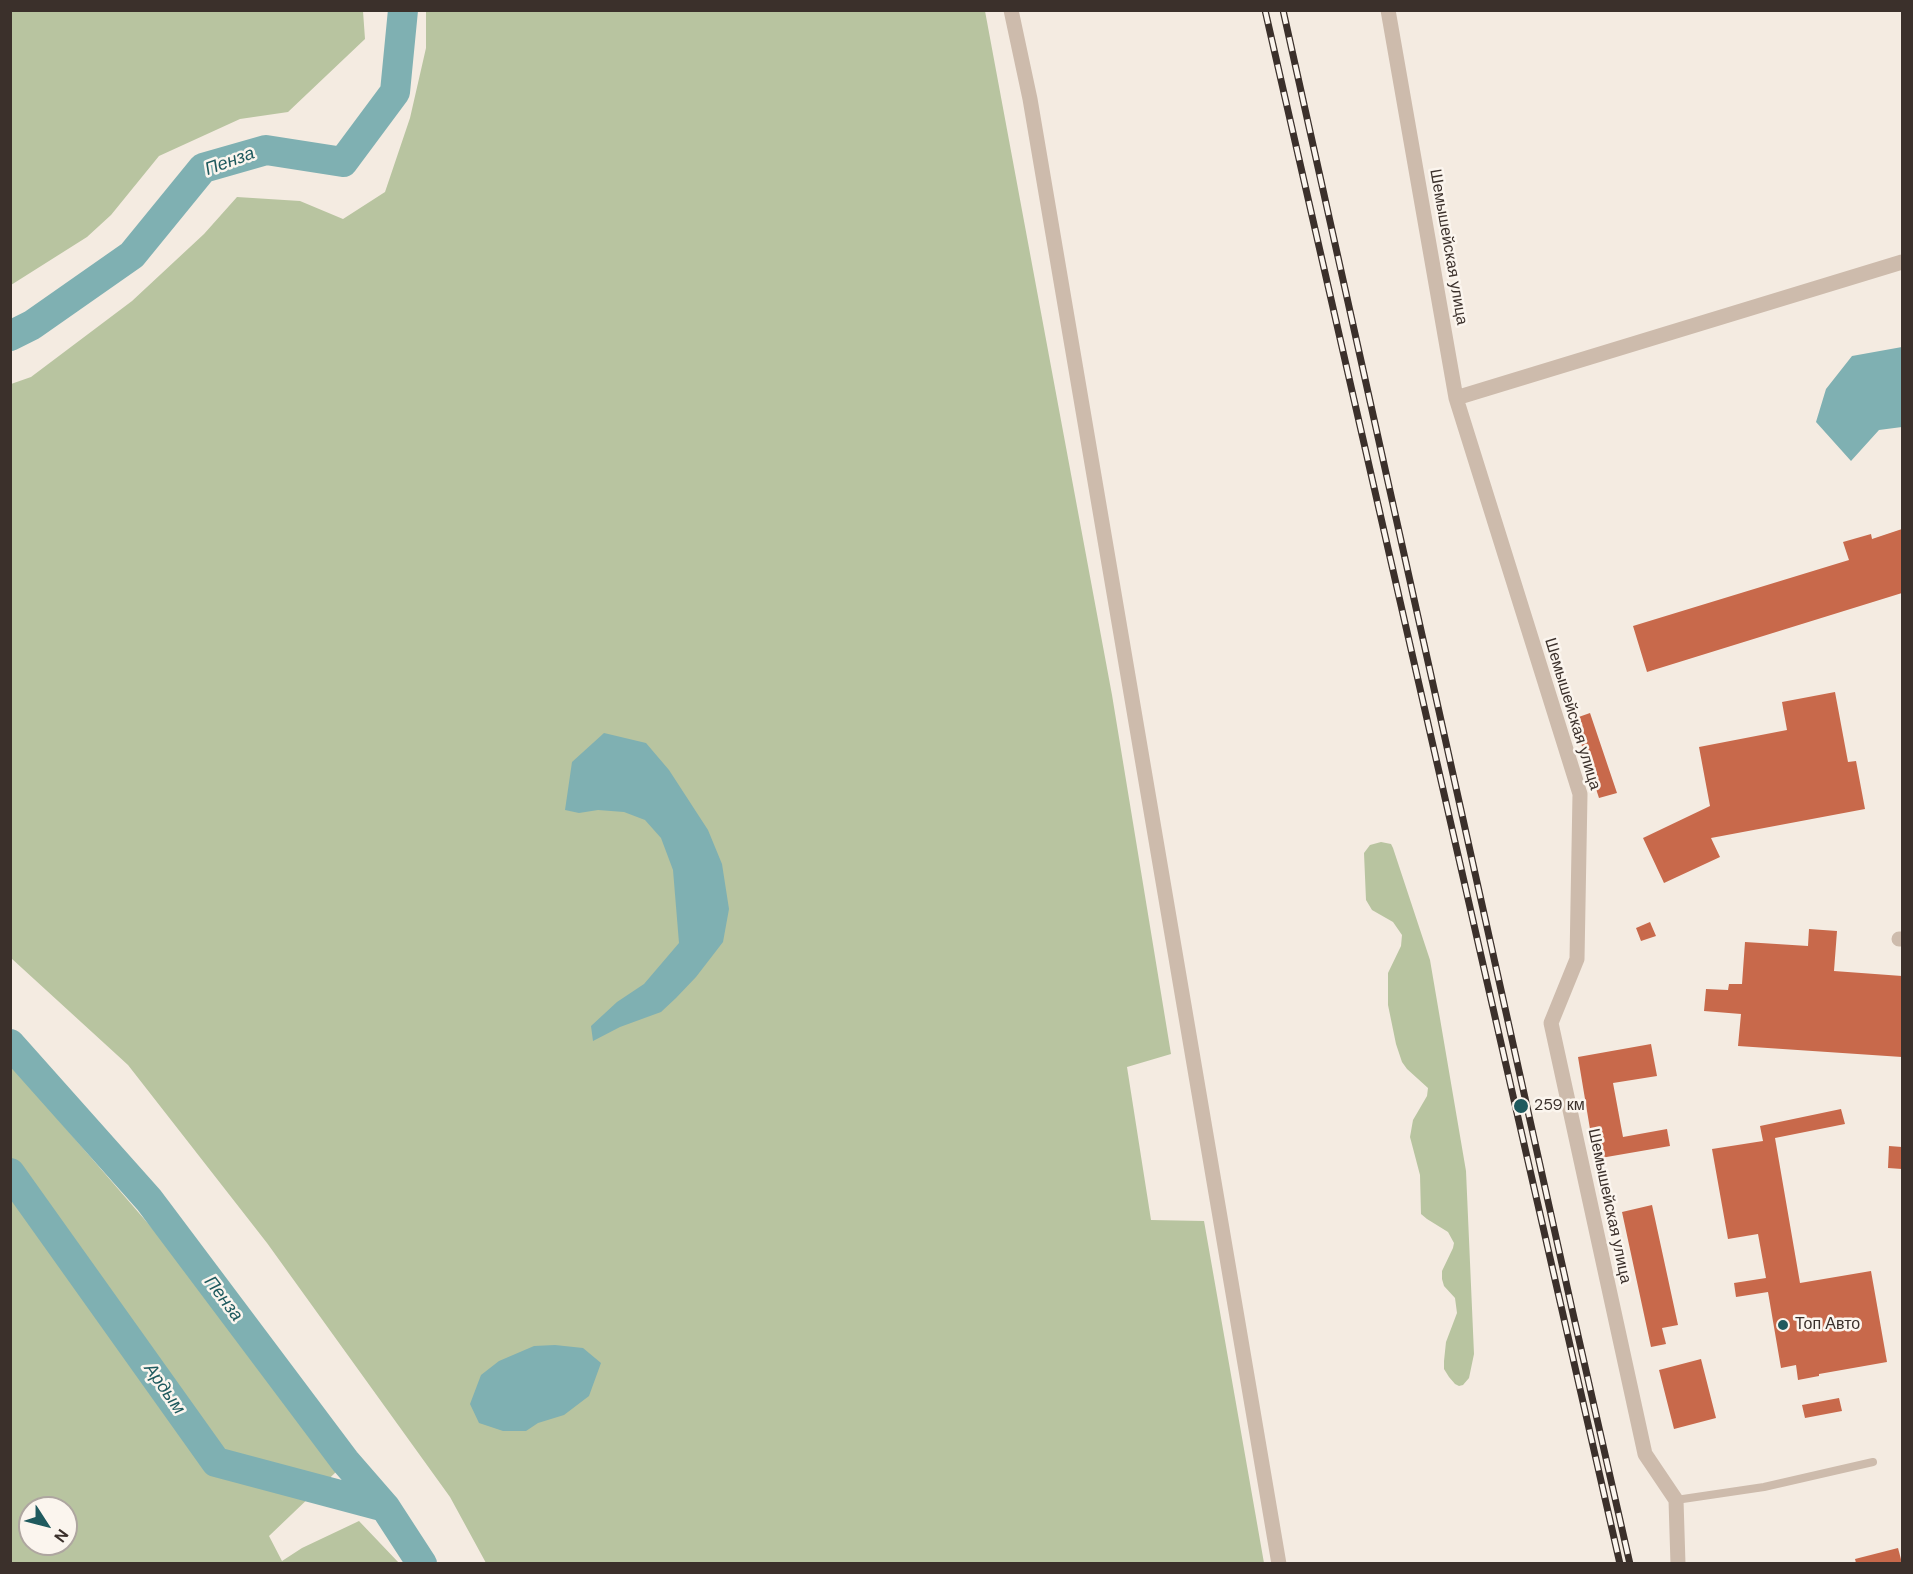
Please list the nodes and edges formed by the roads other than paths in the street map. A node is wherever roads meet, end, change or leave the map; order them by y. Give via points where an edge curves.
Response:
1 (1011, 10) edge
2 (1388, 10) edge
3 (1902, 262) edge
4 (1456, 398) junction
5 (1873, 1462) dead end
6 (1676, 1500) junction
7 (1279, 1563) edge
8 (1678, 1563) edge

1 - 7 street via 1030,99
2 - 4 street, Шемышейская улица
3 - 4 street
4 - 6 street, Шемышейская улица via 1580,794 1577,959 1551,1023 1645,1454
5 - 6 lane via 1764,1487
6 - 8 street

